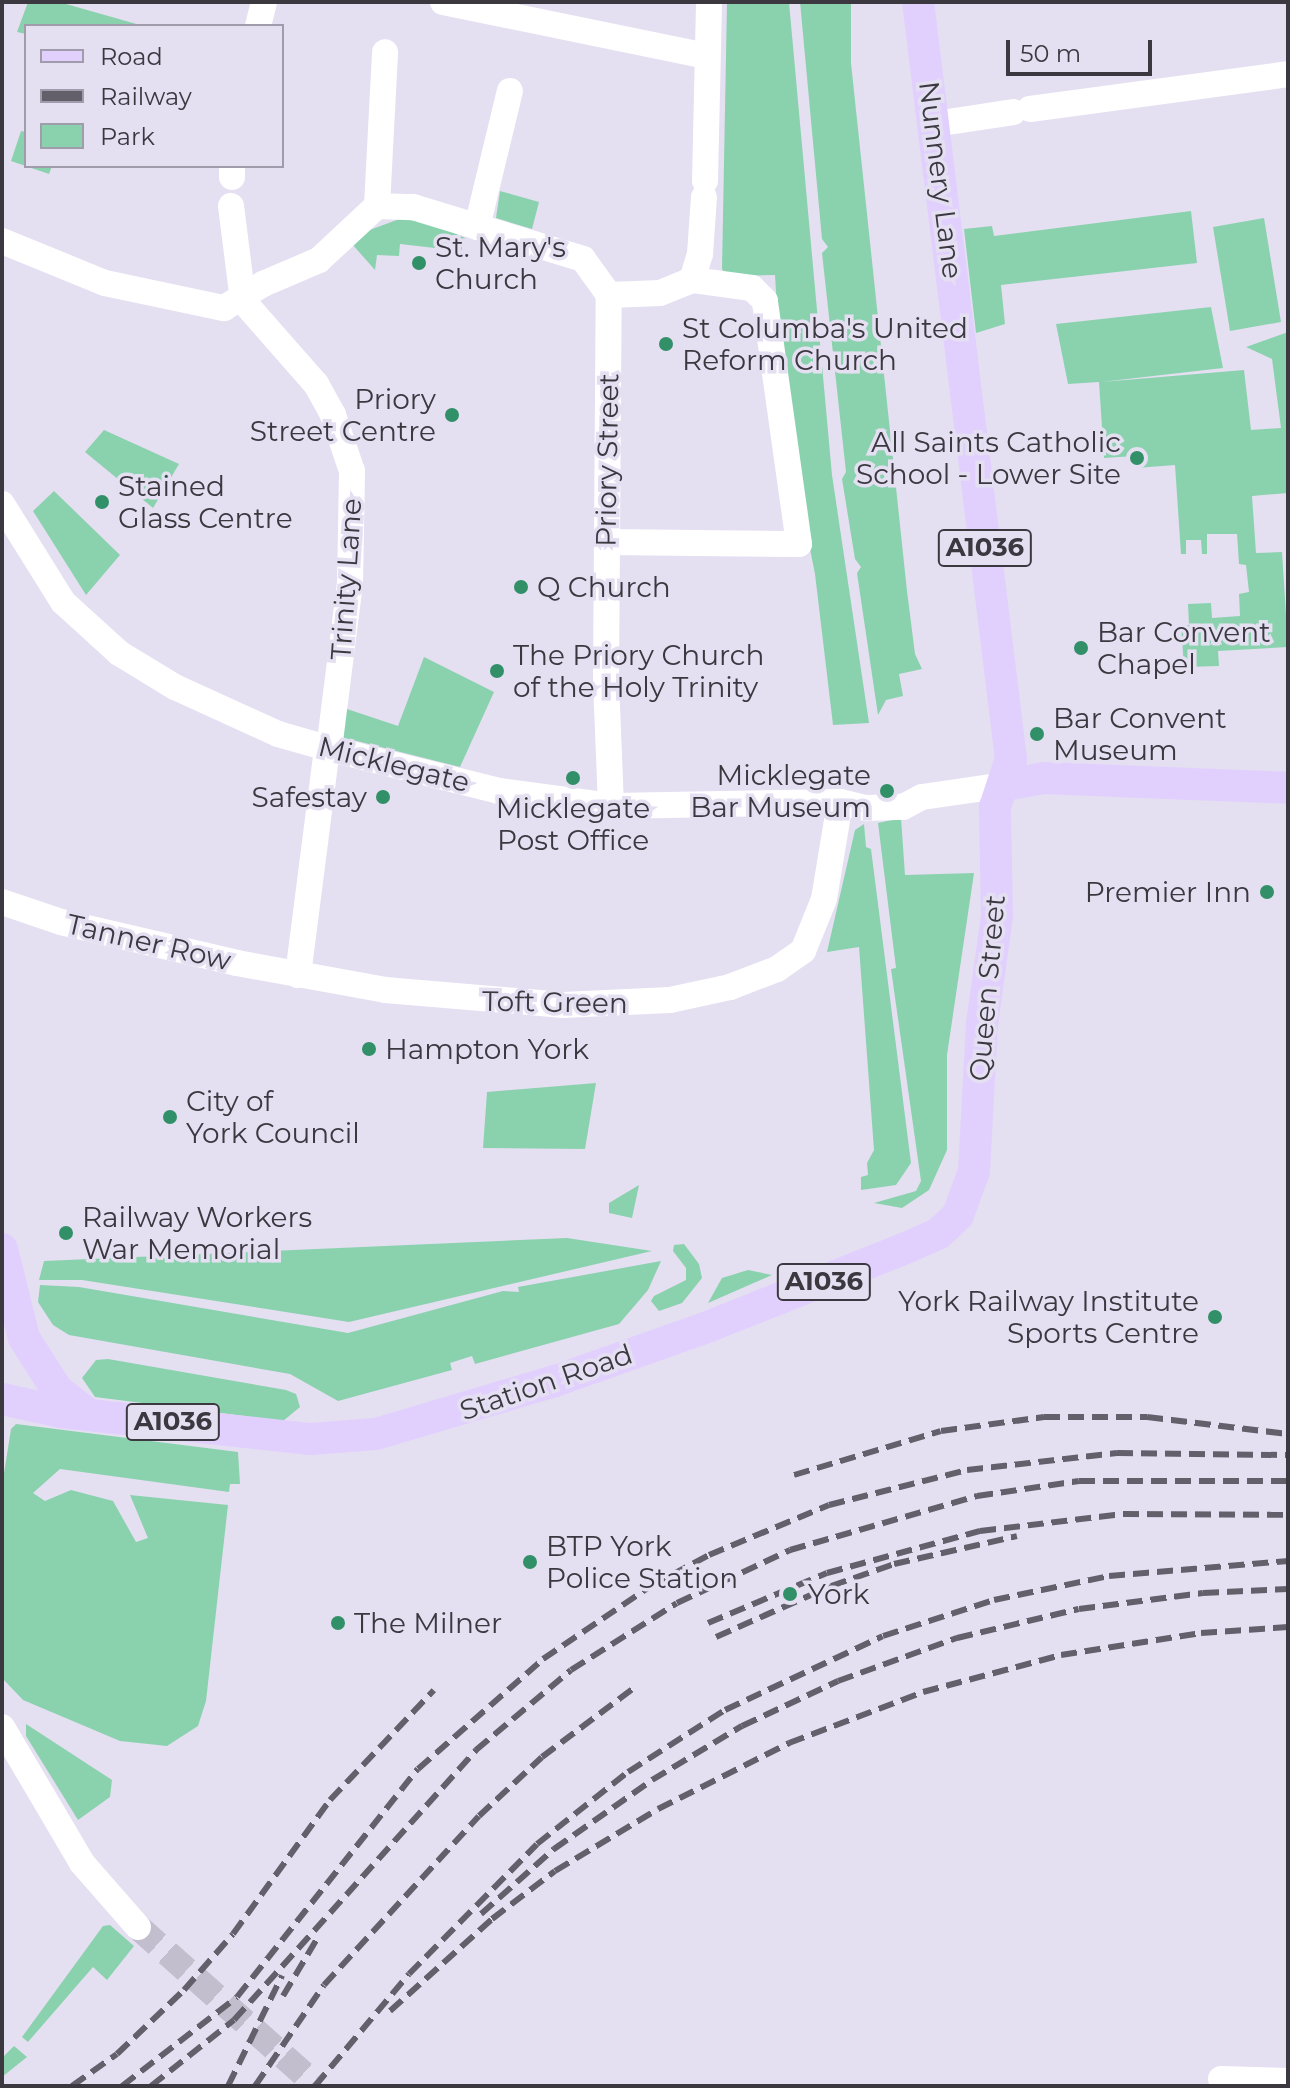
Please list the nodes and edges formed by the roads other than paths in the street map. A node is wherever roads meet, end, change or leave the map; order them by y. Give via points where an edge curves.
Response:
1 (443, 2) edge
2 (709, 2) edge
3 (918, 2) edge
4 (385, 52) dead end
5 (707, 56) junction
6 (1288, 74) edge
7 (510, 91) dead end
8 (935, 124) junction
9 (231, 206) dead end
10 (377, 206) junction
11 (477, 227) junction
12 (2, 241) edge
13 (692, 280) junction
14 (609, 295) junction
15 (238, 303) junction
16 (2, 504) edge
17 (606, 542) junction
18 (328, 748) junction
19 (1004, 785) junction
20 (1288, 788) edge
21 (846, 802) junction
22 (611, 806) junction
23 (2, 902) edge
24 (298, 975) junction
25 (968, 1192) joint
26 (2, 1249) edge
27 (6, 1296) edge
28 (2, 1399) edge
29 (84, 1411) junction
30 (2, 1727) edge
31 (138, 1927) tunnel mouth
32 (1227, 2054) dead end
33 (1288, 2081) edge
34 (1219, 2083) edge

1 - 5 street
2 - 5 street
3 - 8 main road, Nunnery Lane / A1036
4 - 10 street
5 - 13 street via 700,254
6 - 8 street via 1088,108 1021,110
7 - 11 street
8 - 19 main road, Nunnery Lane / A1036 via 1010,747
9 - 15 street
10 - 11 street via 413,207
10 - 15 street via 319,260 263,284
11 - 14 street via 583,259
12 - 15 street via 105,283 181,301
13 - 14 street via 660,293
13 - 17 street via 752,288 765,301 799,544
14 - 17 street, Priory Street
15 - 18 street, Trinity Lane via 316,384 352,471 355,520
16 - 18 street, Micklegate via 63,602 119,653 175,687 278,734
17 - 22 street, Priory Street
18 - 22 street, Micklegate via 499,791
18 - 24 street, Trinity Lane
19 - 20 main road via 1044,778
19 - 21 street, Micklegate via 922,797 903,807
19 - 25 main road, Queen Street / A1036 via 995,807 997,916
21 - 22 street, Micklegate
21 - 24 street, Toft Green via 824,899 803,951 777,969 730,987 635,1003 467,1001
23 - 24 street, Tanner Row via 61,922
25 - 29 main road, Station Road / A1036 via 958,1215 939,1233 871,1263 555,1381 376,1434 311,1439
26 - 27 main road, A1036
27 - 29 main road, A1036 via 57,1390
28 - 29 main road, Station Road / A1036 via 61,1412
30 - 31 street via 88,1873
32 - 34 street
33 - 34 street

